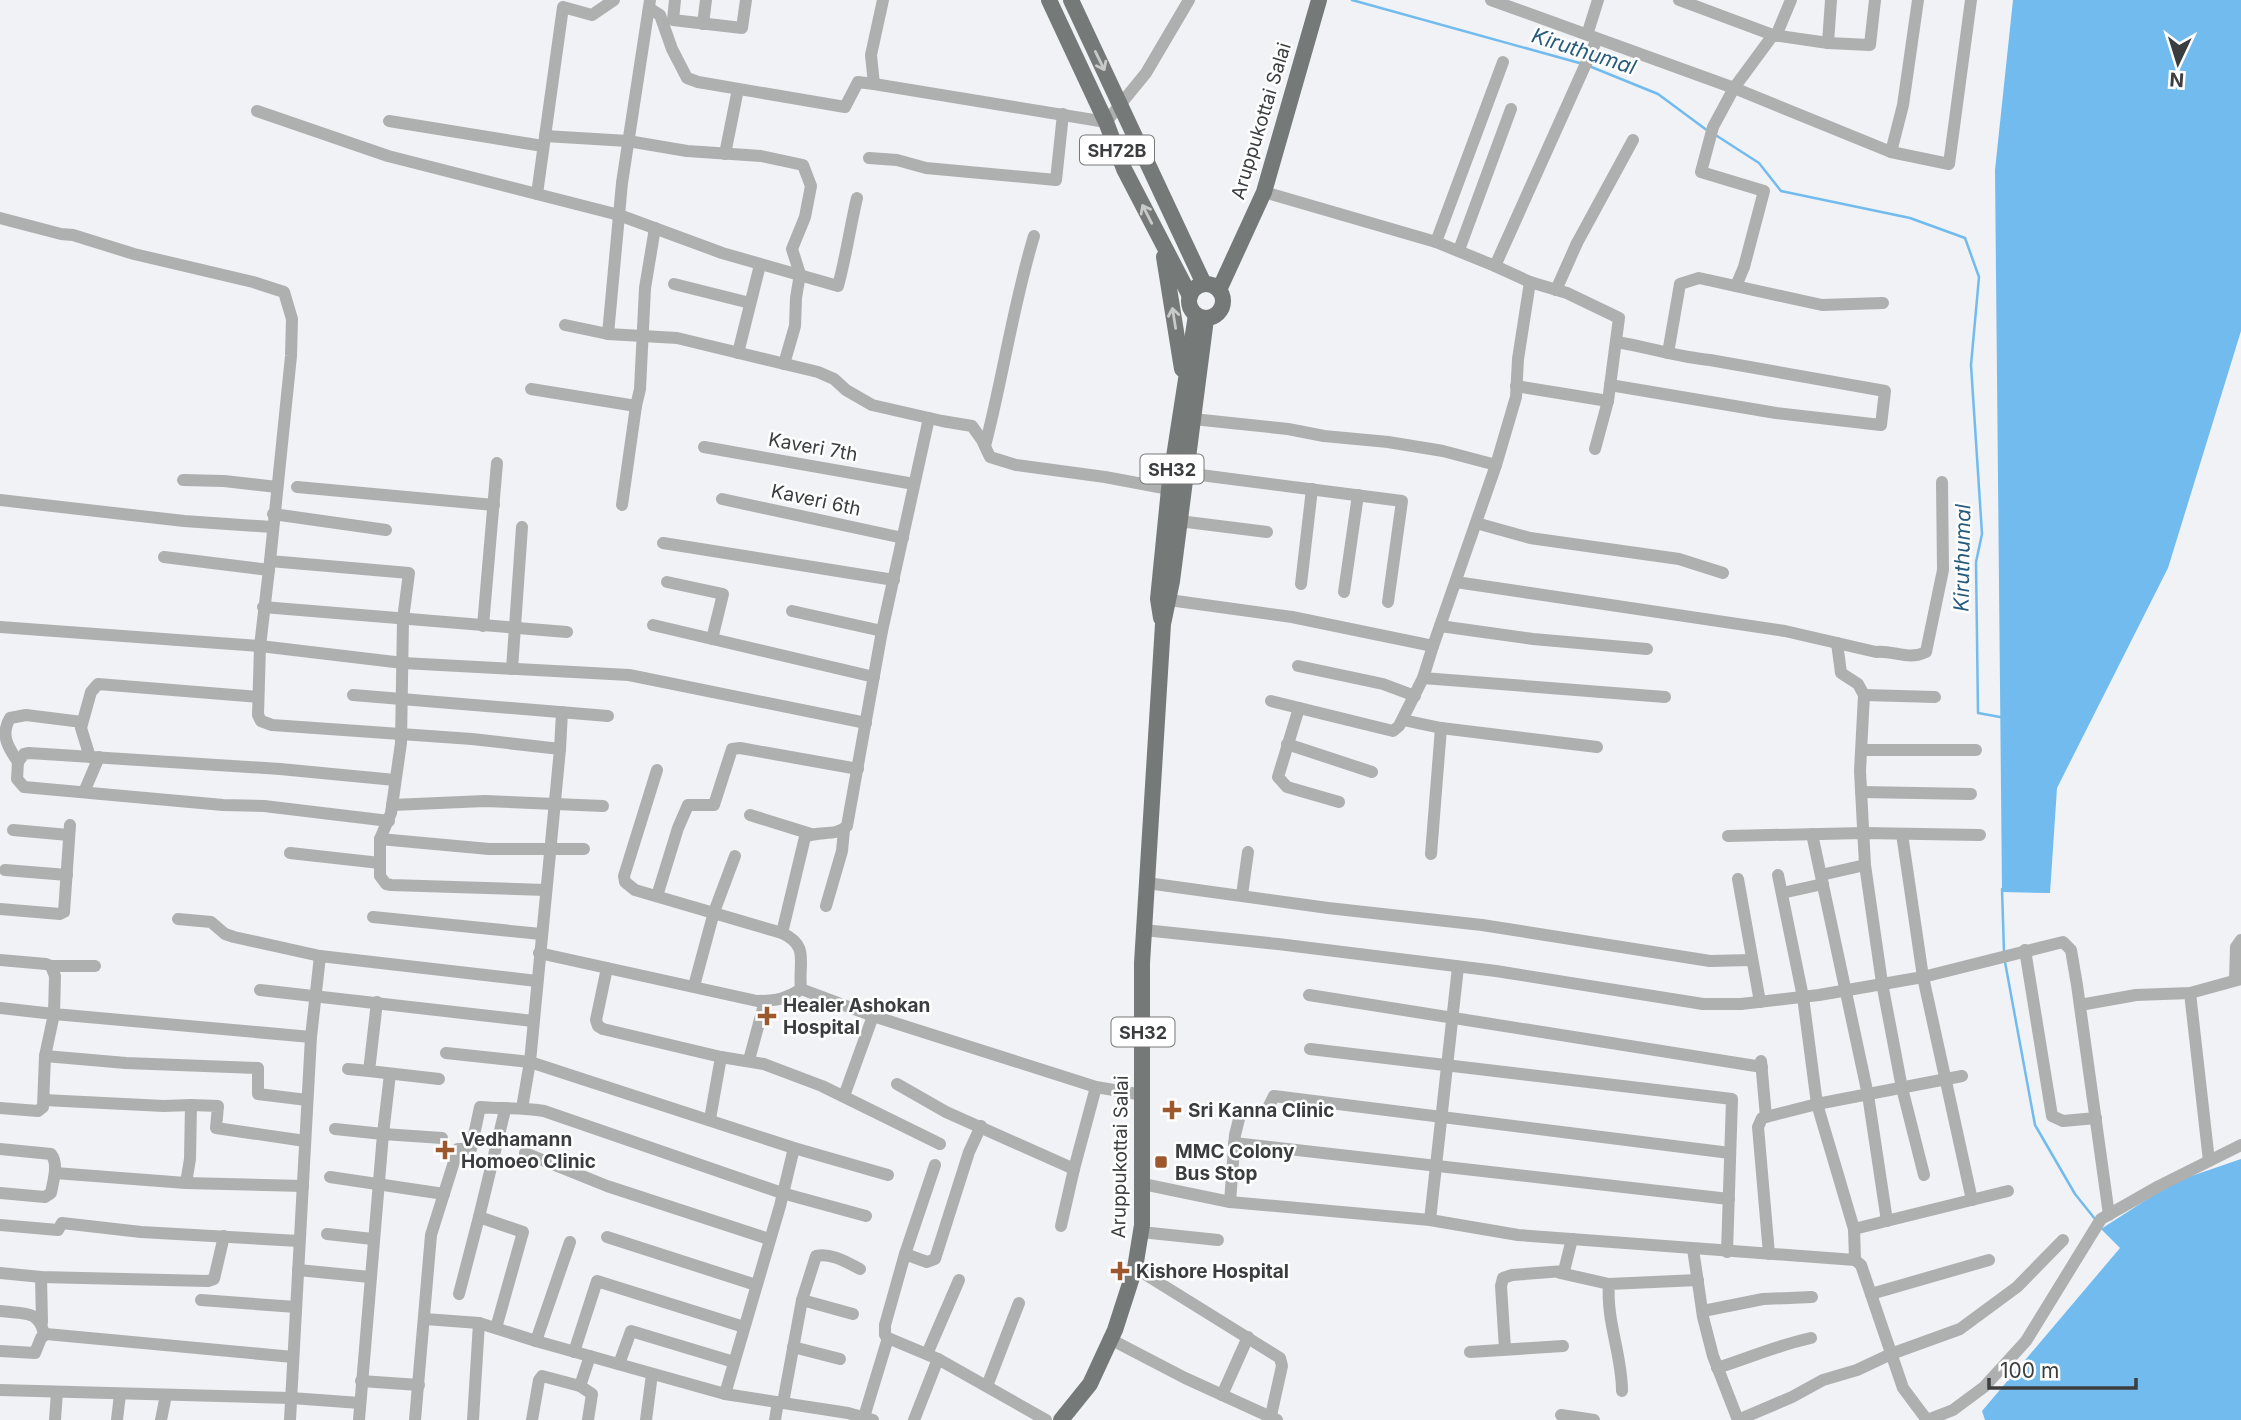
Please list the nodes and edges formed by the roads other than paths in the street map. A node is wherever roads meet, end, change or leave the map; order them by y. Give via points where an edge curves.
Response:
1 (614, 0) edge
2 (675, 0) edge
3 (706, 0) edge
4 (746, 0) edge
5 (883, 0) edge
6 (1049, 0) edge
7 (1071, 0) edge
8 (1189, 0) edge
9 (1491, 0) edge
10 (1598, 0) edge
11 (1679, 0) edge
12 (1791, 0) edge
13 (1831, 0) edge
14 (1875, 0) edge
15 (1918, 0) edge
16 (1971, 0) edge
17 (1318, 1) edge
18 (1510, 3) edge
19 (650, 4) edge
20 (704, 23) junction
21 (1774, 36) junction
22 (1592, 37) junction
23 (1828, 43) junction
24 (1503, 62) dead end
25 (874, 83) junction
26 (1734, 88) junction
27 (738, 89) junction
28 (1121, 103) junction
29 (1511, 108) dead end
30 (257, 111) dead end
31 (1063, 114) junction
32 (389, 121) dead end
33 (1106, 122) junction
34 (1633, 140) dead end
35 (544, 141) junction
36 (628, 141) junction
37 (1891, 152) junction
38 (725, 154) junction
39 (869, 158) dead end
40 (1264, 192) junction
41 (537, 194) junction
42 (857, 198) dead end
43 (619, 215) junction
44 (0, 218) edge
45 (655, 228) junction
46 (1034, 236) dead end
47 (1162, 242) junction
48 (1436, 242) junction
49 (1459, 250) junction
50 (1193, 261) junction
51 (760, 265) junction
52 (1230, 266) junction
53 (1496, 266) junction
54 (800, 274) junction
55 (1530, 282) junction
56 (674, 284) dead end
57 (1736, 286) junction
58 (1212, 287) junction
59 (1556, 290) junction
60 (1189, 296) junction
61 (750, 303) junction
62 (1883, 303) dead end
63 (1201, 317) junction
64 (565, 325) dead end
65 (608, 334) junction
66 (643, 336) junction
67 (1616, 342) junction
68 (738, 353) junction
69 (1668, 353) junction
70 (785, 365) junction
71 (1610, 385) junction
72 (1185, 386) junction
73 (1516, 386) junction
74 (531, 389) dead end
75 (1608, 401) junction
76 (636, 406) junction
77 (929, 418) junction
78 (1193, 419) junction
79 (985, 446) junction
80 (704, 447) dead end
81 (1595, 449) dead end
82 (497, 463) dead end
83 (1496, 465) junction
84 (1185, 473) junction
85 (183, 480) dead end
86 (1942, 482) dead end
87 (914, 484) junction
88 (276, 487) junction
89 (297, 487) dead end
90 (1169, 489) junction
91 (1312, 489) junction
92 (1358, 495) junction
93 (722, 499) dead end
94 (0, 500) edge
95 (494, 505) junction
96 (622, 505) dead end
97 (273, 521) junction
98 (1179, 521) junction
99 (1476, 523) junction
100 (522, 527) dead end
101 (386, 530) dead end
102 (1267, 532) dead end
103 (903, 538) junction
104 (663, 543) dead end
105 (164, 557) dead end
106 (269, 565) junction
107 (1723, 573) dead end
108 (894, 580) junction
109 (667, 582) dead end
110 (1456, 582) junction
111 (1301, 584) dead end
112 (1345, 592) dead end
113 (1169, 600) junction
114 (1388, 602) dead end
115 (263, 607) junction
116 (792, 611) dead end
117 (403, 619) junction
118 (1163, 624) junction
119 (653, 625) dead end
120 (483, 626) junction
121 (1440, 626) junction
122 (0, 627) edge
123 (514, 627) junction
124 (883, 631) junction
125 (567, 632) dead end
126 (712, 639) junction
127 (1837, 643) junction
128 (260, 646) junction
129 (1433, 646) junction
130 (1647, 649) dead end
131 (403, 663) junction
132 (1298, 666) dead end
133 (512, 668) junction
134 (874, 677) junction
135 (1423, 678) junction
136 (353, 695) dead end
137 (1415, 695) junction
138 (1864, 695) junction
139 (258, 697) junction
140 (1665, 697) dead end
141 (1935, 697) dead end
142 (401, 700) junction
143 (1271, 701) dead end
144 (1299, 708) junction
145 (562, 712) junction
146 (608, 716) dead end
147 (1403, 720) junction
148 (82, 722) junction
149 (866, 723) junction
150 (1441, 728) junction
151 (399, 733) junction
152 (1287, 744) junction
153 (1598, 747) dead end
154 (560, 749) junction
155 (1862, 750) junction
156 (1976, 750) dead end
157 (95, 757) junction
158 (18, 761) junction
159 (858, 769) junction
160 (657, 771) dead end
161 (1372, 772) dead end
162 (395, 780) junction
163 (83, 792) junction
164 (1861, 792) junction
165 (1970, 794) dead end
166 (1339, 802) dead end
167 (555, 804) junction
168 (392, 805) junction
169 (603, 806) dead end
170 (750, 815) dead end
171 (389, 821) junction
172 (13, 830) dead end
173 (844, 830) junction
174 (1863, 833) junction
175 (811, 834) junction
176 (1812, 834) junction
177 (1902, 834) junction
178 (1980, 835) dead end
179 (1728, 836) dead end
180 (380, 838) junction
181 (550, 848) junction
182 (584, 849) dead end
183 (1248, 852) dead end
184 (290, 853) dead end
185 (1431, 855) dead end
186 (735, 856) dead end
187 (380, 863) junction
188 (1865, 865) junction
189 (5, 870) dead end
190 (1778, 874) dead end
191 (67, 875) junction
192 (1738, 879) dead end
193 (1822, 880) junction
194 (1147, 883) junction
195 (545, 890) junction
196 (1782, 893) junction
197 (1242, 895) junction
198 (657, 896) junction
199 (826, 906) dead end
200 (0, 909) edge
201 (714, 912) junction
202 (373, 917) dead end
203 (178, 919) dead end
204 (1144, 930) junction
205 (782, 933) junction
206 (541, 934) junction
207 (2241, 940) edge
208 (2025, 950) junction
209 (539, 954) junction
210 (320, 956) junction
211 (0, 960) edge
212 (1752, 960) junction
213 (95, 965) dead end
214 (51, 967) junction
215 (1458, 967) junction
216 (607, 968) junction
217 (1923, 977) junction
218 (2238, 980) edge
219 (537, 981) junction
220 (1882, 983) junction
221 (694, 986) junction
222 (801, 989) junction
223 (1844, 989) junction
224 (260, 990) dead end
225 (2190, 993) junction
226 (315, 995) junction
227 (1309, 995) dead end
228 (1803, 997) junction
229 (765, 1001) junction
230 (377, 1002) junction
231 (1760, 1002) junction
232 (2080, 1005) junction
233 (0, 1008) edge
234 (54, 1014) junction
235 (873, 1016) junction
236 (1452, 1017) junction
237 (533, 1021) junction
238 (311, 1037) junction
239 (1310, 1049) dead end
240 (446, 1053) dead end
241 (45, 1056) junction
242 (721, 1057) junction
243 (749, 1060) junction
244 (530, 1062) junction
245 (1447, 1065) junction
246 (348, 1069) dead end
247 (369, 1071) junction
248 (390, 1074) junction
249 (1962, 1076) dead end
250 (439, 1079) dead end
251 (1944, 1080) junction
252 (897, 1084) dead end
253 (1096, 1087) junction
254 (1902, 1088) junction
255 (1143, 1095) junction
256 (1868, 1095) junction
257 (844, 1096) junction
258 (44, 1100) junction
259 (307, 1100) junction
260 (1817, 1104) junction
261 (191, 1105) junction
262 (0, 1108) edge
263 (522, 1108) junction
264 (505, 1110) junction
265 (1766, 1116) junction
266 (1441, 1117) junction
267 (2096, 1118) junction
268 (710, 1119) junction
269 (981, 1126) junction
270 (335, 1129) dead end
271 (383, 1134) junction
272 (442, 1138) dead end
273 (305, 1141) junction
274 (1234, 1143) junction
275 (940, 1144) dead end
276 (2241, 1145) edge
277 (794, 1148) junction
278 (0, 1149) edge
279 (525, 1153) dead end
280 (1730, 1153) junction
281 (2209, 1161) junction
282 (935, 1164) dead end
283 (1436, 1166) junction
284 (1074, 1169) junction
285 (55, 1173) junction
286 (888, 1175) dead end
287 (1924, 1175) dead end
288 (330, 1177) dead end
289 (186, 1183) junction
290 (379, 1183) junction
291 (1143, 1184) junction
292 (303, 1186) junction
293 (2008, 1191) dead end
294 (0, 1193) edge
295 (444, 1194) junction
296 (1729, 1199) junction
297 (1972, 1200) junction
298 (1230, 1202) junction
299 (780, 1203) junction
300 (866, 1216) dead end
301 (479, 1217) junction
302 (1430, 1220) junction
303 (2102, 1220) junction
304 (1887, 1221) junction
305 (0, 1225) edge
306 (1061, 1226) dead end
307 (1854, 1229) junction
308 (1141, 1232) junction
309 (327, 1234) dead end
310 (224, 1237) junction
311 (607, 1237) dead end
312 (373, 1239) junction
313 (769, 1239) junction
314 (1572, 1239) junction
315 (1217, 1240) dead end
316 (2063, 1240) dead end
317 (299, 1241) junction
318 (570, 1242) dead end
319 (1693, 1249) junction
320 (1727, 1252) junction
321 (1769, 1254) junction
322 (903, 1260) junction
323 (1855, 1260) junction
324 (1989, 1260) dead end
325 (1135, 1268) junction
326 (860, 1269) dead end
327 (298, 1270) junction
328 (0, 1273) edge
329 (1560, 1273) junction
330 (41, 1277) junction
331 (370, 1277) junction
332 (960, 1280) dead end
333 (1698, 1280) junction
334 (1609, 1284) junction
335 (756, 1285) junction
336 (459, 1294) dead end
337 (1871, 1294) junction
338 (1812, 1297) dead end
339 (201, 1300) dead end
340 (802, 1300) junction
341 (1019, 1303) dead end
342 (296, 1307) junction
343 (0, 1311) edge
344 (1703, 1311) junction
345 (853, 1314) dead end
346 (425, 1320) junction
347 (478, 1322) junction
348 (744, 1327) junction
349 (43, 1328) junction
350 (496, 1328) junction
351 (1248, 1337) junction
352 (888, 1338) junction
353 (1811, 1338) dead end
354 (1110, 1339) junction
355 (536, 1341) junction
356 (1563, 1346) dead end
357 (793, 1347) junction
358 (1505, 1349) junction
359 (0, 1351) edge
360 (574, 1352) junction
361 (1470, 1352) dead end
362 (1891, 1353) junction
363 (590, 1356) junction
364 (933, 1356) junction
365 (293, 1357) junction
366 (840, 1359) dead end
367 (734, 1362) junction
368 (619, 1364) junction
369 (1717, 1368) junction
370 (652, 1374) junction
371 (361, 1381) junction
372 (419, 1385) junction
373 (580, 1385) junction
374 (987, 1386) junction
375 (0, 1390) edge
376 (1622, 1391) dead end
377 (57, 1392) junction
378 (120, 1394) junction
379 (725, 1394) junction
380 (166, 1395) junction
381 (1222, 1395) junction
382 (292, 1398) junction
383 (781, 1402) junction
384 (360, 1403) junction
385 (834, 1415) edge
386 (1561, 1415) dead end
387 (1273, 1418) edge
388 (869, 1419) edge
389 (55, 1420) edge
390 (117, 1420) edge
391 (162, 1420) edge
392 (290, 1420) edge
393 (359, 1420) edge
394 (415, 1420) edge
395 (473, 1420) edge
396 (532, 1420) edge
397 (588, 1420) edge
398 (646, 1420) edge
399 (775, 1420) edge
400 (914, 1420) edge
401 (1046, 1420) edge
402 (1061, 1420) edge
403 (1594, 1420) edge
404 (1738, 1420) edge
405 (1927, 1420) edge

1 - 35 street via 592,15 563,6
2 - 20 street via 673,20
3 - 20 street
4 - 20 street via 742,28
5 - 25 street via 871,55
6 - 33 main road, SH72B
7 -> 28 main road, SH72B
8 - 28 street via 1146,73
9 - 18 street
10 - 22 street
11 - 21 street
12 - 21 street
13 - 23 street
14 - 23 street via 1870,45
15 - 37 street via 1903,105
16 - 37 street via 1949,164
17 - 40 main road, Aruppukottai Salai / SH32
18 - 22 street
19 - 27 street via 660,15 687,78
19 - 36 street
21 - 23 street
21 - 26 street
22 - 26 street
22 - 53 street via 1587,64
24 - 48 street
25 - 27 street via 858,82 845,107
25 - 31 street
26 - 37 street
26 - 57 street via 1712,132 1701,172 1764,191
27 - 38 street
28 - 33 street
28 - 50 main road, SH72B
29 - 49 street
30 - 41 street via 388,156
31 - 33 street
31 - 39 street via 1056,180
32 - 35 street
47 -> 33 main road, SH72B via 1124,169
34 - 59 street
35 - 36 street
35 - 41 street
36 - 38 street
36 - 43 street
38 - 54 street via 803,165 811,186 792,249
40 - 48 street
40 - 52 main road, Aruppukottai Salai / SH32
41 - 43 street
42 - 54 street via 838,286
43 - 45 street
43 - 65 street
44 - 88 street via 284,292 292,319 291,356
45 - 51 street
45 - 66 street
46 - 79 street
47 - 60 main road, SH72B
72 -> 47 main road
48 - 49 street
49 - 53 street
50 - 52 main road via 1208,271
50 - 58 main road, SH72B
51 - 54 street
51 - 61 street
52 - 58 main road, Aruppukottai Salai / SH32
53 - 55 street
54 - 70 street via 795,326
55 - 59 street
55 - 73 street
56 - 61 street
57 - 62 street via 1822,304
57 - 69 street via 1699,278 1680,284
58 - 60 main road, SH32 via 1195,288
58 - 63 main road, SH32 via 1223,300 1220,311
59 - 67 street via 1619,318
60 - 63 main road, SH32 via 1190,306
61 - 68 street
63 - 72 main road, Aruppukottai Salai / SH32
63 - 78 main road, Aruppukottai Salai / SH32
64 - 65 street
65 - 66 street
66 - 68 street via 677,338
66 - 76 street
67 - 69 street
67 - 71 street
68 - 70 street
69 - 71 street via 1885,391 1881,425
70 - 77 street via 834,379 872,405
71 - 75 street
72 - 90 main road, Aruppukottai Salai / SH32
73 - 75 street
73 - 83 street
74 - 76 street
75 - 81 street
76 - 96 street
77 - 79 street via 972,426
77 - 87 street
78 - 83 street via 1388,442
78 - 84 main road, Aruppukottai Salai / SH32
79 - 90 street via 990,457 1016,465
80 - 87 street, Kaveri 7th
82 - 95 street
83 - 99 street
84 - 91 street
84 - 98 main road, Aruppukottai Salai / SH32
85 - 88 street
86 - 127 street via 1943,570 1926,652 1897,655
87 - 103 street
88 - 97 street
89 - 95 street
90 - 118 main road, Aruppukottai Salai / SH32 via 1158,598
91 - 92 street
91 - 111 street
92 - 112 street
92 - 114 street via 1402,501
93 - 103 street, Kaveri 6th
94 - 97 street via 184,521
95 - 120 street
97 - 101 street
97 - 106 street
98 - 102 street
98 - 113 main road, Aruppukottai Salai / SH32
99 - 107 street via 1530,538 1679,559
99 - 110 street
100 - 123 street
103 - 108 street
104 - 108 street
105 - 106 street
106 - 115 street
106 - 117 street via 410,573
108 - 124 street
109 - 126 street via 723,594
110 - 121 street
110 - 127 street via 1785,631
113 - 118 main road, Aruppukottai Salai / SH32
113 - 129 street via 1292,617
115 - 117 street
115 - 128 street
116 - 124 street
117 - 120 street
117 - 131 street
118 - 194 main road, Aruppukottai Salai / SH32
119 - 126 street
120 - 123 street
121 - 129 street
121 - 130 street
122 - 128 street
123 - 125 street
123 - 133 street
124 - 134 street
126 - 134 street
127 - 138 street via 1841,673 1861,687
128 - 131 street
128 - 139 street
129 - 135 street
131 - 133 street
131 - 142 street
132 - 137 street
133 - 149 street via 629,675
134 - 149 street
135 - 137 street
135 - 140 street
136 - 142 street
137 - 147 street
138 - 141 street
138 - 155 street
139 - 148 street via 98,684
139 - 151 street via 258,715 272,725
142 - 145 street
142 - 151 street
143 - 144 street
144 - 147 street via 1387,731 1396,730
144 - 152 street
145 - 146 street
145 - 154 street
147 - 150 street
148 - 157 street via 81,731
148 - 158 street via 26,715 10,718 5,736
149 - 159 street
150 - 153 street
150 - 185 street
151 - 154 street
151 - 162 street
152 - 161 street
152 - 166 street via 1278,773 1280,782
154 - 167 street
155 - 156 street
155 - 164 street
157 - 158 street via 29,753
157 - 162 street
157 - 163 street
158 - 163 street via 17,779 24,787
159 - 173 street
159 - 198 street via 732,749 714,805 688,805
160 - 198 street via 624,876 635,890
162 - 168 street
163 - 171 street
164 - 165 street
164 - 174 street
167 - 168 street
167 - 169 street
167 - 181 street
168 - 171 street
170 - 175 street
171 - 180 street
172 - 191 street via 69,830
173 - 175 street
173 - 199 street
174 - 176 street
174 - 177 street
174 - 188 street
175 - 205 street via 803,840
176 - 179 street
176 - 193 street
177 - 178 street
177 - 217 street
180 - 181 street via 489,849
180 - 187 street
181 - 182 street
181 - 195 street
183 - 197 street
184 - 187 street
186 - 201 street
187 - 195 street via 380,876 386,884
188 - 193 street
188 - 220 street
189 - 191 street
190 - 196 street
191 - 200 street via 62,914
192 - 212 street
193 - 196 street
193 - 223 street
194 - 197 street
194 - 204 main road, Aruppukottai Salai / SH32
195 - 206 street
196 - 228 street
197 - 212 street via 1482,925 1710,961
198 - 201 street
201 - 205 street
201 - 221 street
202 - 206 street
203 - 210 street via 211,922 225,934
204 - 215 street
204 - 255 main road, Aruppukottai Salai / SH32
205 - 222 street via 799,944
206 - 209 street
207 - 218 street via 2236,947
208 - 217 street
208 - 232 street via 2058,942 2068,945
208 - 267 street via 2052,1116 2063,1121
209 - 216 street
209 - 219 street
210 - 219 street
210 - 226 street
211 - 214 street
212 - 231 street
213 - 214 street
214 - 234 street
215 - 231 street via 1703,1004
215 - 236 street
216 - 221 street
216 - 242 street via 598,1026
217 - 220 street
217 - 251 street
218 - 225 street
219 - 237 street
220 - 223 street
220 - 254 street
221 - 229 street
222 - 229 street via 789,998
222 - 235 street
223 - 228 street
223 - 256 street
224 - 226 street
225 - 232 street via 2136,995
225 - 281 street
226 - 230 street
226 - 238 street
227 - 236 street
228 - 231 street
228 - 260 street
229 - 243 street
230 - 237 street
230 - 247 street
232 - 267 street
233 - 234 street
234 - 238 street
234 - 241 street
235 - 253 street
235 - 257 street
236 - 245 street
236 - 265 street via 1762,1063
237 - 244 street
238 - 259 street
239 - 245 street
240 - 244 street
241 - 258 street
241 - 259 street via 258,1068 258,1094
242 - 243 street
242 - 268 street
243 - 257 street
244 - 263 street
244 - 268 street
245 - 266 street
245 - 280 street via 1732,1099
246 - 247 street
247 - 248 street
248 - 250 street
248 - 271 street
249 - 251 street
251 - 254 street
251 - 297 street
252 - 269 street
253 - 255 street
253 - 284 street
254 - 256 street
254 - 287 street
255 - 291 main road, Aruppukottai Salai / SH32
256 - 260 street
256 - 304 street
257 - 275 street
258 - 261 street
258 - 262 street via 38,1111
259 - 273 street
260 - 265 street
260 - 307 street
261 - 273 street via 218,1106 216,1128
261 - 289 street
263 - 264 street
263 - 299 street via 542,1111
264 - 295 street via 480,1107 471,1149 458,1149
264 - 301 street
265 - 321 street via 1758,1127
266 - 274 street via 1274,1096 1266,1112 1241,1111
266 - 280 street
266 - 283 street
267 - 303 street
268 - 277 street
269 - 284 street
269 - 322 street via 935,1259
270 - 271 street
271 - 272 street
271 - 290 street
273 - 292 street
274 - 283 street
274 - 298 street
276 - 281 street
277 - 286 street
277 - 299 street
278 - 285 street via 51,1154
279 - 313 street via 607,1186
280 - 296 street
281 - 303 street
282 - 322 street
283 - 296 street
283 - 302 street
284 - 306 street
285 - 289 street
285 - 294 street via 51,1193 45,1197
288 - 290 street
289 - 292 street
290 - 295 street
290 - 312 street
291 - 298 street
291 - 308 main road, Aruppukottai Salai / SH32
292 - 317 street
293 - 297 street
295 - 346 street via 431,1235
296 - 320 street
297 - 304 street
298 - 302 street
299 - 300 street
299 - 313 street
301 - 336 street
301 - 350 street via 523,1232
302 - 314 street
303 - 405 street via 2026,1341 1984,1387 1953,1410
304 - 307 street
305 - 310 street via 58,1230 62,1223
307 - 323 street
308 - 315 street
308 - 325 main road, Aruppukottai Salai / SH32
309 - 312 street
310 - 317 street
310 - 330 street via 217,1273 208,1281
311 - 335 street
312 - 331 street
313 - 335 street
314 - 319 street
314 - 329 street via 1566,1268
316 - 362 street via 2017,1287 1960,1329
317 - 327 street
318 - 355 street
319 - 320 street
319 - 333 street
320 - 321 street
321 - 323 street
322 - 352 street via 885,1325
323 - 337 street
324 - 337 street
325 - 351 street
325 - 354 main road, Aruppukottai Salai / SH32
326 - 340 street via 816,1256
327 - 331 street
327 - 342 street
328 - 330 street
329 - 334 street
329 - 358 street via 1503,1278
330 - 349 street
331 - 371 street
332 - 364 street
333 - 334 street
333 - 344 street
334 - 376 street
335 - 348 street
337 - 362 street
338 - 344 street via 1763,1299
339 - 342 street
340 - 345 street
340 - 357 street
341 - 374 street
342 - 365 street
343 - 349 street via 29,1315
344 - 369 street
346 - 347 street
346 - 372 street
347 - 350 street
347 - 395 street
348 - 360 street via 597,1281
348 - 367 street
349 - 359 street via 36,1353
349 - 365 street
350 - 355 street
351 - 381 street
351 - 387 street via 1282,1362
352 - 364 street
352 - 388 street
353 - 369 street via 1780,1344
354 - 381 street
354 - 402 main road, Aruppukottai Salai / SH32 via 1090,1384
355 - 360 street
356 - 358 street
357 - 366 street
357 - 383 street
358 - 361 street
360 - 363 street
362 - 404 street
362 - 405 street via 1903,1388
363 - 368 street
363 - 373 street
364 - 374 street
364 - 400 street
365 - 382 street
367 - 368 street via 631,1331
367 - 379 street
368 - 370 street
369 - 404 street
370 - 379 street
370 - 398 street
371 - 372 street
371 - 384 street
372 - 394 street
373 - 396 street via 541,1377
373 - 397 street via 592,1394
374 - 401 street
375 - 377 street
377 - 378 street
377 - 389 street
378 - 380 street
378 - 390 street
379 - 383 street
380 - 382 street
380 - 391 street
381 - 387 street
382 - 384 street
382 - 392 street
383 - 385 street
383 - 399 street
384 - 393 street
385 - 388 street
386 - 403 street

